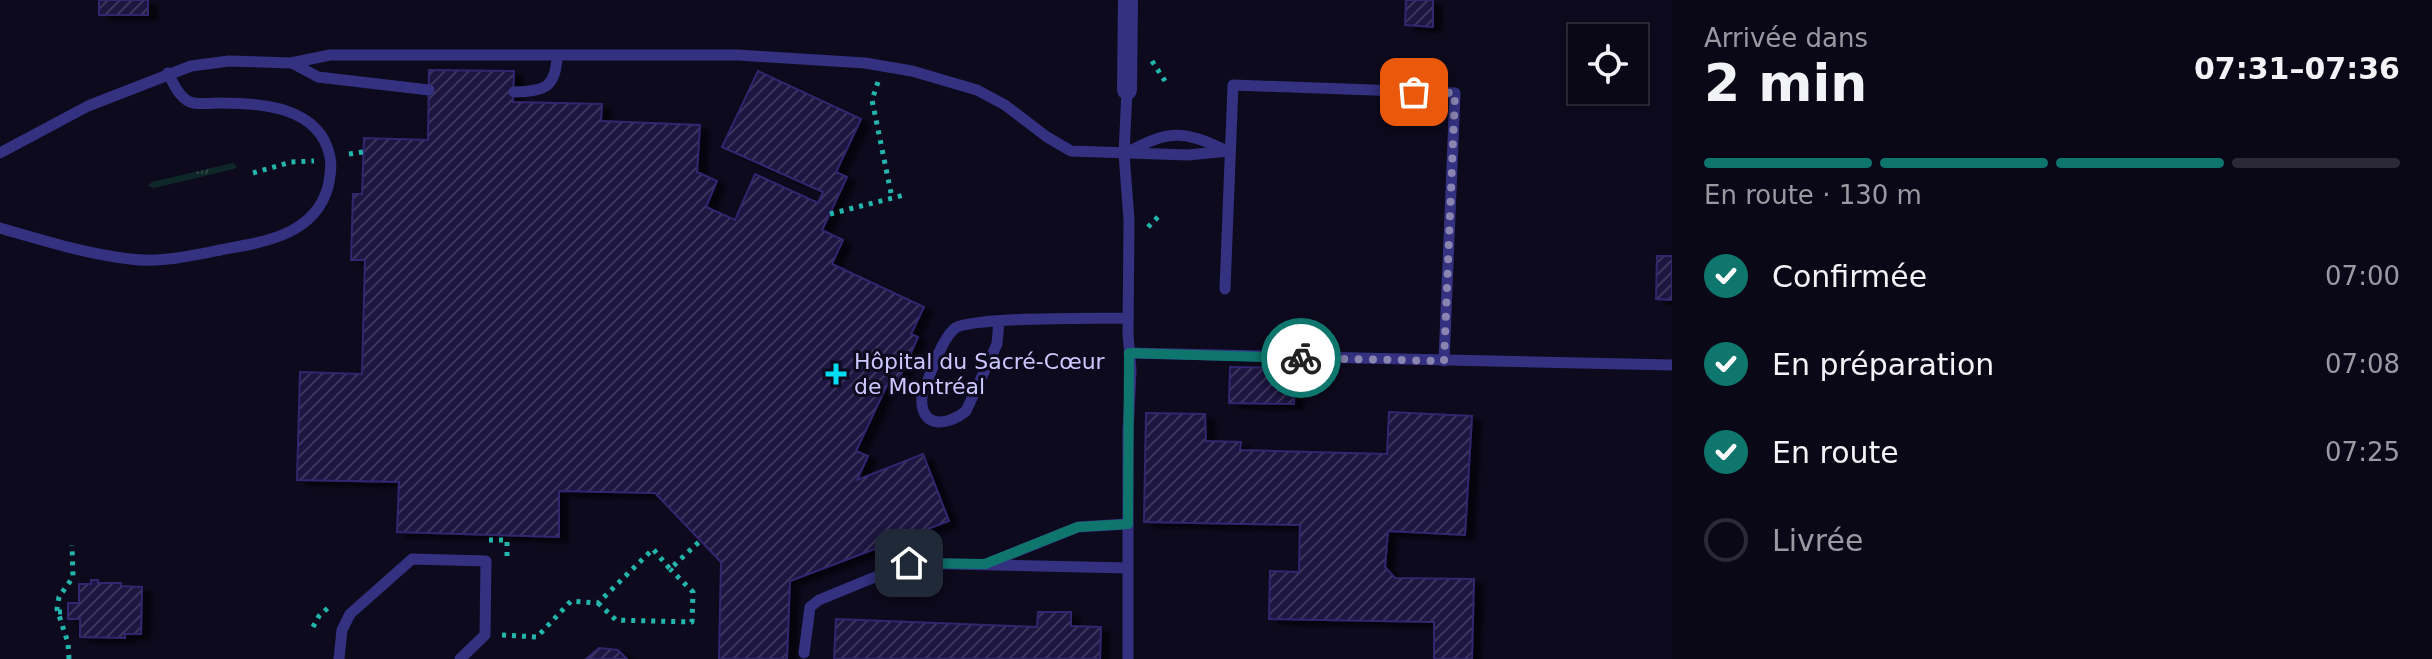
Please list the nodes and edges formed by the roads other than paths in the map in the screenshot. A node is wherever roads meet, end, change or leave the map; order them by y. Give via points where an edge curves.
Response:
1 (1128, 0) edge
2 (557, 56) junction
3 (291, 63) junction
4 (168, 73) junction
5 (429, 90) dead end
6 (1127, 90) joint
7 (514, 92) dead end
8 (1229, 151) junction
9 (0, 153) edge
10 (1124, 154) junction
11 (0, 228) edge
12 (1225, 289) dead end
13 (1128, 318) junction
14 (999, 321) junction
15 (1129, 353) junction
16 (1444, 361) junction
17 (1672, 365) edge
18 (1128, 524) junction
19 (985, 564) junction
20 (1128, 568) junction
21 (804, 653) dead end
22 (339, 659) edge
23 (460, 659) edge
24 (1128, 659) edge

1 - 6 street
2 - 3 lane via 330,55
2 - 7 lane via 556,74 546,86
2 - 10 lane via 738,55 889,67 991,97 1071,151
3 - 4 lane via 209,63
3 - 5 lane via 318,77
4 - 9 lane via 88,106
4 - 11 lane via 189,102 282,108 317,131 331,166 314,216 271,240 150,260 110,256
6 - 10 lane
8 - 10 lane
8 - 10 lane via 1196,136 1157,136
8 - 12 lane
8 - 16 lane via 1233,85 1455,93
10 - 13 lane
13 - 14 lane
13 - 15 lane
14 - 14 lane via 963,323 954,329 922,396 921,407 929,419 940,423 966,411 997,344
15 - 16 lane
15 - 18 lane
16 - 17 lane
18 - 19 lane via 1078,527
18 - 20 lane
19 - 20 lane
19 - 21 lane via 909,563 819,600 807,615
20 - 24 lane
22 - 23 lane via 350,614 412,559 486,561 485,635

